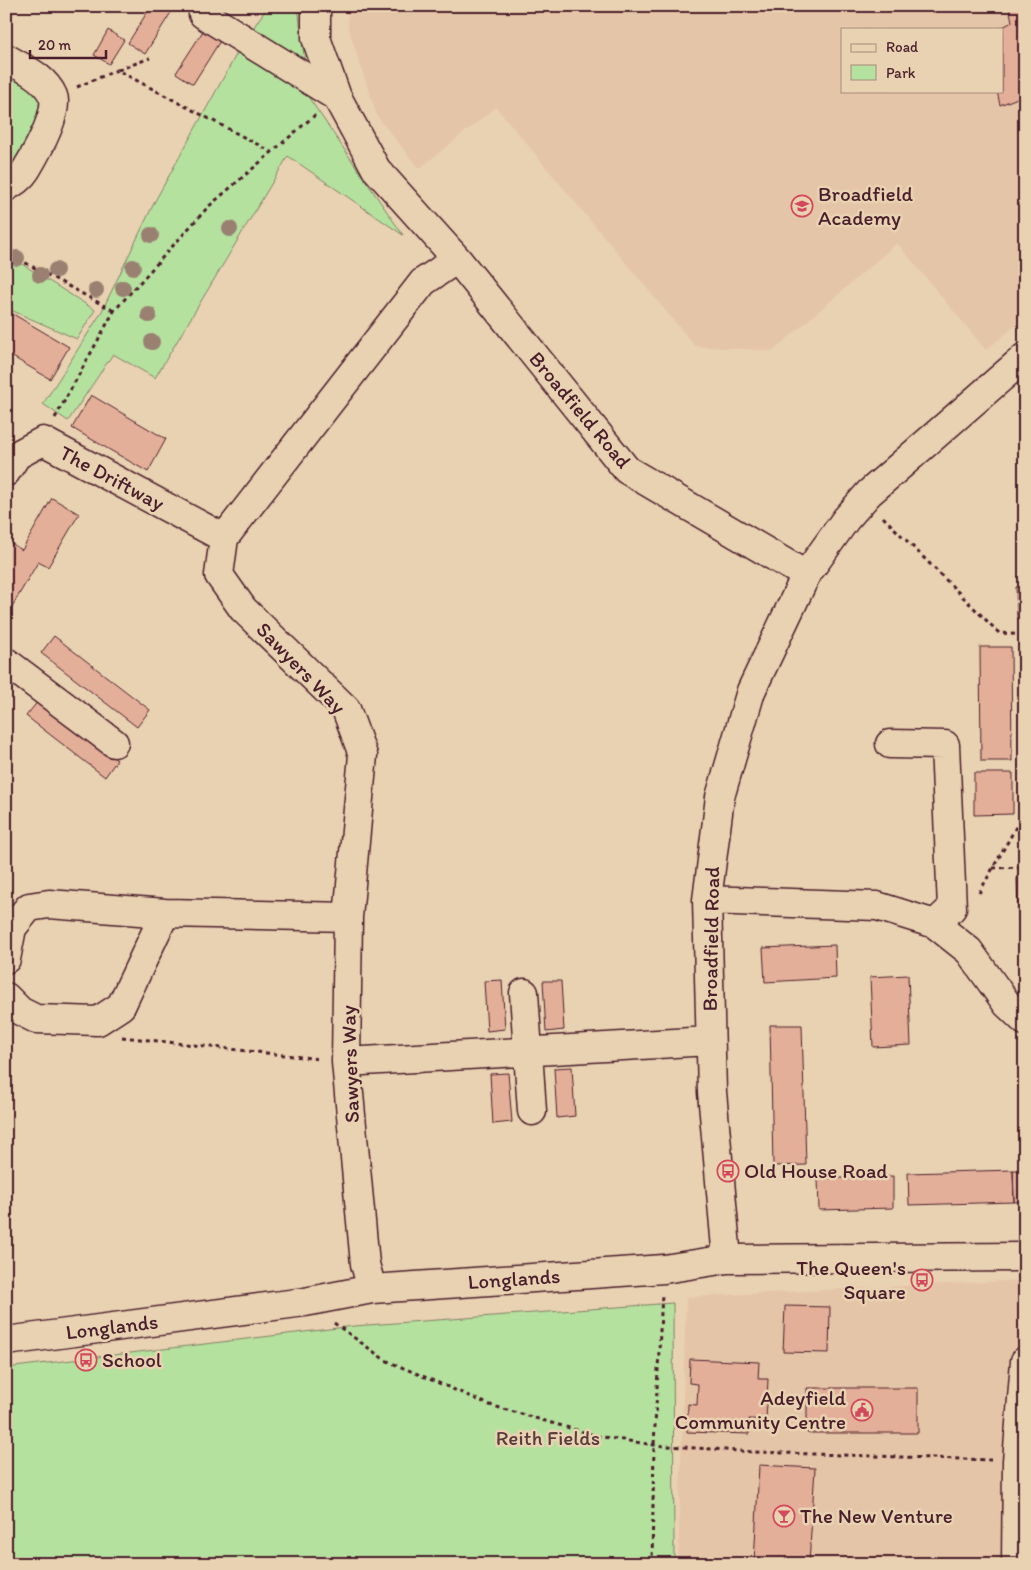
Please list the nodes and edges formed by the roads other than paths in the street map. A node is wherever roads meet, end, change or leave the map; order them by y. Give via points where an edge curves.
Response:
1 (316, 6) edge
2 (202, 14) dead end
3 (6, 58) edge
4 (337, 97) junction
5 (6, 187) edge
6 (457, 259) junction
7 (1025, 357) edge
8 (6, 472) edge
9 (224, 538) junction
10 (806, 575) junction
11 (6, 662) edge
12 (114, 743) dead end
13 (890, 744) dead end
14 (707, 900) junction
15 (165, 913) junction
16 (348, 917) junction
17 (935, 924) junction
18 (6, 959) edge
19 (524, 993) dead end
20 (6, 997) edge
21 (1025, 1020) edge
22 (709, 1041) junction
23 (528, 1051) junction
24 (346, 1062) junction
25 (532, 1111) dead end
26 (1025, 1257) edge
27 (727, 1259) junction
28 (372, 1289) junction
29 (6, 1341) edge
30 (1025, 1361) edge
31 (1016, 1564) edge

1 - 4 street, Broadfield Road via 316,38
2 - 4 street
3 - 5 street via 41,78 54,97 54,114 26,170
4 - 6 street, Broadfield Road via 376,169
6 - 9 street via 424,282
6 - 10 street, Broadfield Road via 627,470
7 - 10 street, Broadfield Road via 865,499
8 - 9 street, The Driftway via 16,454 43,441
9 - 16 street, Sawyers Way via 219,575 243,609 346,709 362,755
10 - 14 street, Broadfield Road via 751,691 720,797
11 - 12 street
13 - 17 street via 945,745 952,908
14 - 17 street via 877,906
14 - 22 street, Broadfield Road
15 - 16 street
15 - 18 street via 49,904 29,907 12,928
15 - 20 street via 121,1006 98,1021 36,1019 20,1011
16 - 24 street, Sawyers Way
17 - 21 street via 969,951 1007,1004
19 - 23 street
22 - 23 street
22 - 27 street, Broadfield Road
23 - 24 street
23 - 25 street
24 - 28 street, Sawyers Way via 365,1264
26 - 27 street, Longlands
27 - 28 street, Longlands via 664,1268
28 - 29 street, Longlands via 304,1302
30 - 31 street via 1017,1461

